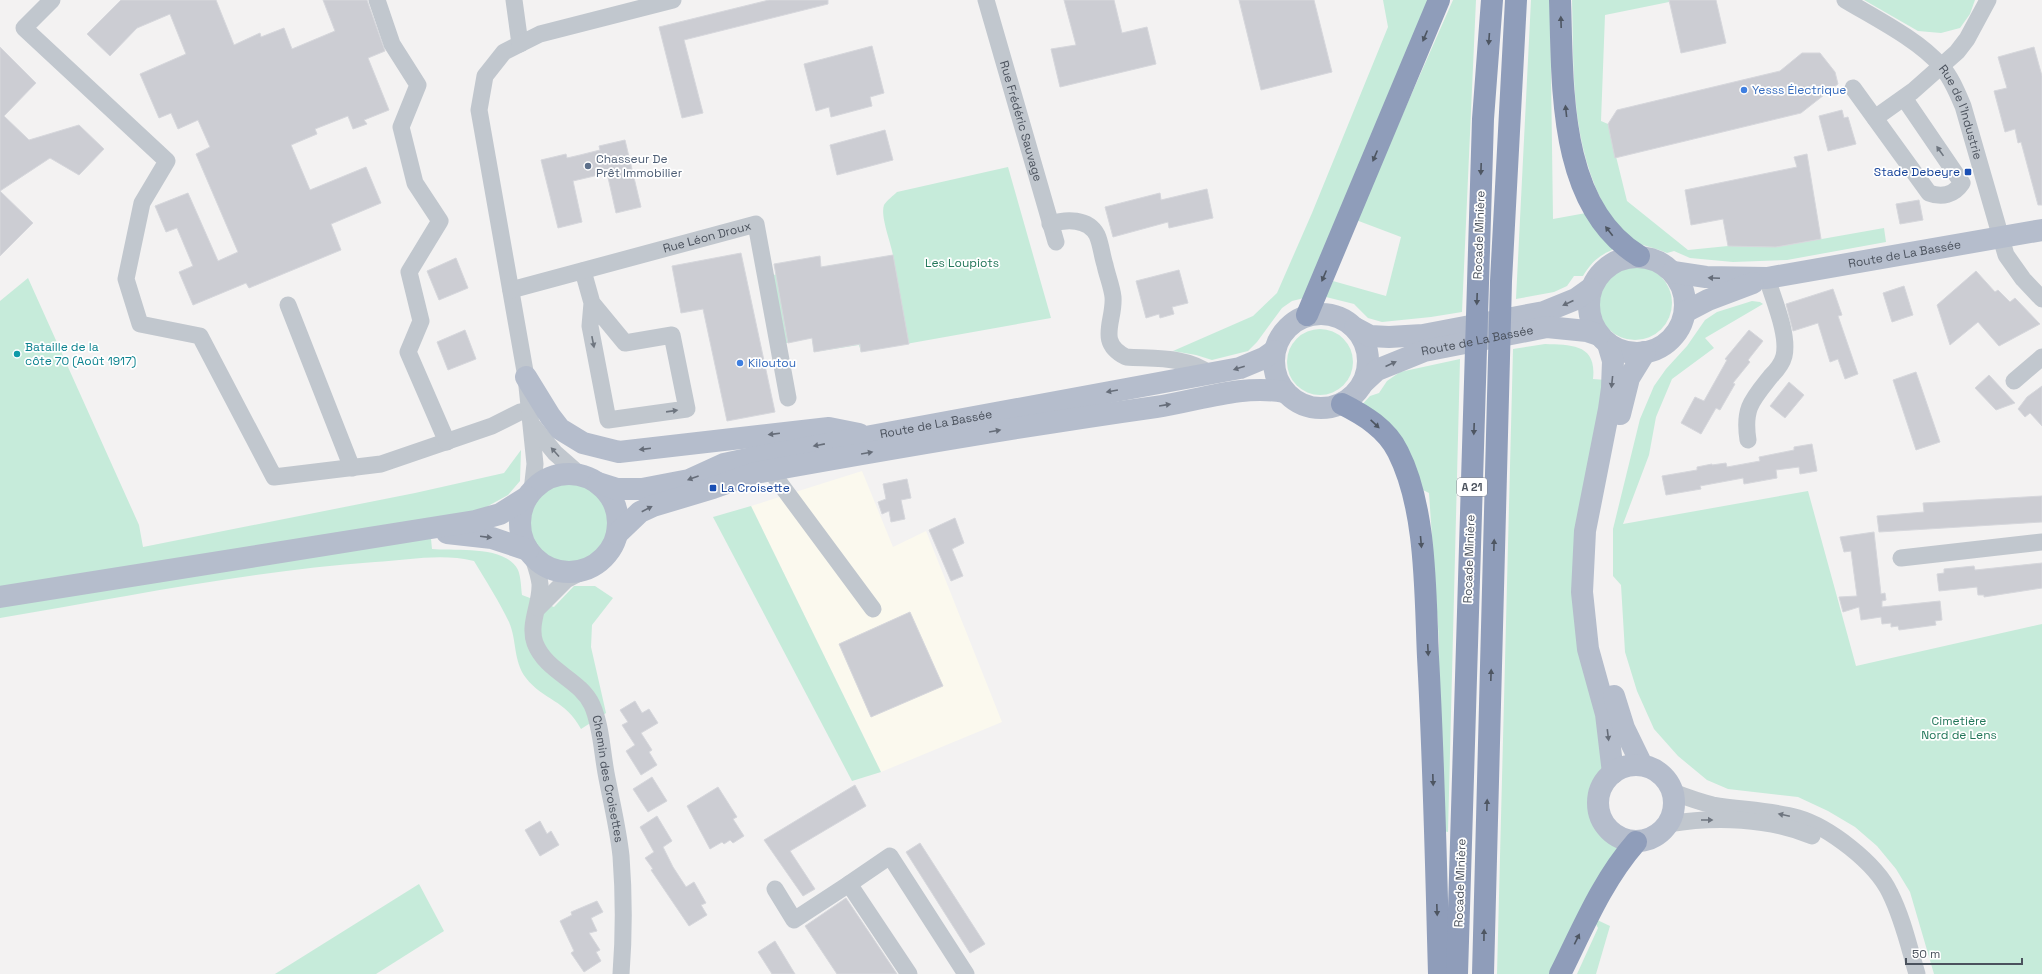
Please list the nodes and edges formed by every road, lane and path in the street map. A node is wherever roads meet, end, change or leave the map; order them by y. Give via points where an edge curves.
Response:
1 (52, 0) edge
2 (377, 0) edge
3 (514, 0) edge
4 (673, 0) edge
5 (986, 0) edge
6 (1439, 0) edge
7 (1492, 0) edge
8 (1516, 0) edge
9 (1560, 0) edge
10 (1845, 0) edge
11 (1988, 0) edge
12 (520, 44) junction
13 (1942, 66) junction
14 (1853, 88) dead end
15 (1904, 98) junction
16 (1875, 118) junction
17 (1050, 224) junction
18 (2042, 230) edge
19 (1999, 238) junction
20 (1056, 242) dead end
21 (1639, 256) junction
22 (583, 271) junction
23 (1673, 272) junction
24 (1767, 278) junction
25 (1590, 289) junction
26 (511, 290) junction
27 (2042, 299) edge
28 (592, 303) junction
29 (288, 305) dead end
30 (1685, 312) junction
31 (1307, 315) junction
32 (1545, 320) junction
33 (1355, 328) junction
34 (1603, 340) junction
35 (1424, 343) junction
36 (1274, 351) junction
37 (1645, 352) junction
38 (2042, 356) edge
39 (1210, 374) junction
40 (526, 377) junction
41 (2014, 382) dead end
42 (1363, 383) junction
43 (1284, 392) junction
44 (788, 398) dead end
45 (1342, 404) junction
46 (531, 418) junction
47 (868, 436) junction
48 (1748, 440) dead end
49 (447, 442) junction
50 (352, 468) junction
51 (770, 470) junction
52 (589, 479) junction
53 (530, 494) junction
54 (420, 530) junction
55 (617, 534) junction
56 (2042, 542) edge
57 (530, 552) junction
58 (1901, 558) dead end
59 (583, 570) junction
60 (0, 597) edge
61 (538, 608) junction
62 (873, 609) dead end
63 (1642, 765) junction
64 (1613, 773) junction
65 (1673, 792) junction
66 (1669, 824) junction
67 (1636, 842) junction
68 (849, 884) junction
69 (775, 889) dead end
70 (621, 974) edge
71 (909, 974) edge
72 (966, 974) edge
73 (1439, 974) edge
74 (1458, 974) edge
75 (1483, 974) edge
76 (1560, 974) edge
77 (1905, 974) edge
78 (1916, 974) edge

1 - 50 street via 24,28 167,161 142,203 126,279 140,324 200,336 274,477
2 - 49 street via 392,44 418,85 401,127 415,184 440,221 409,272 421,321 408,352
3 - 12 street
4 - 12 street via 540,34
5 - 17 street, Rue Frédéric Sauvage
6 -> 31 highway
7 -> 74 highway, Rocade Minière / A 21 via 1483,119
75 -> 8 highway, Rocade Minière / A 21 via 1501,281
21 -> 9 highway via 1619,242 1596,213 1577,169 1566,111
10 - 13 street via 1927,52
11 - 13 street, Rue de l'Industrie via 1967,39
12 - 26 street via 504,52 486,76 479,110
13 - 15 street
13 - 19 street, Rue de l'Industrie via 1963,106
14 - 16 street
15 - 16 street
16 -> 15 street via 1929,193 1938,197 1957,191 1962,183
17 - 20 street, Rue Frédéric Sauvage
17 - 39 street via 1063,220 1078,221 1097,235 1113,298 1109,339 1118,353 1189,362
18 - 19 main road, Route de La Bassée
19 - 24 main road, Route de La Bassée
19 - 27 street, Rue de l'Industrie via 2015,268
21 - 23 main road via 1662,263
21 - 25 main road via 1618,259 1606,266
22 - 26 street, Rue Léon Droux
22 - 28 street
22 - 44 street, Rue Léon Droux via 756,224
24 -> 23 main road, Route de La Bassée via 1706,277
23 - 30 main road via 1683,291
24 - 30 main road, Route de La Bassée via 1708,300
24 - 48 street via 1784,334 1785,347 1781,365 1751,401 1747,416
25 -> 32 main road, Route de La Bassée
25 - 34 main road via 1588,305 1591,321
26 - 40 street
28 -> 28 street via 590,326 608,420 687,409 672,335 625,343
29 - 50 street
30 - 37 main road via 1680,326 1671,339 1659,348
31 - 33 main road via 1333,315
31 - 36 main road via 1289,325 1277,341
32 - 34 main road, Route de La Bassée via 1587,331
32 - 35 main road, Route de La Bassée
33 - 35 main road, Route de La Bassée via 1370,336
33 - 42 main road via 1366,348 1368,359
34 - 37 main road via 1620,350 1632,353
34 -> 64 main road via 1613,361 1612,388 1585,531 1582,592 1588,649 1606,714
42 -> 35 main road, Route de La Bassée via 1377,370
36 -> 39 main road, Route de La Bassée via 1240,368
36 - 43 main road via 1274,372
37 - 63 main road via 1629,378 1620,412 1596,529 1594,581 1598,640 1605,667 1624,728
38 - 41 street
39 -> 47 main road, Route de La Bassée
40 - 46 street
47 -> 40 main road via 829,428 619,452 583,443 560,429
42 - 45 main road via 1351,398
43 - 45 main road via 1296,402 1311,408 1327,408
51 -> 43 main road, Route de La Bassée via 1032,425 1167,405 1236,391 1269,389
45 -> 73 highway via 1365,415 1398,451 1409,479 1421,537 1431,717
46 - 49 street
52 -> 46 street via 555,453
46 - 53 street via 535,475
47 -> 52 main road, Route de La Bassée via 724,464 689,480 642,489 617,489
49 - 50 street via 381,464
55 -> 51 main road, Route de La Bassée via 640,512 653,506
51 - 62 street
52 - 53 main road via 567,474 554,476 542,482
52 - 55 main road via 608,493 615,505 618,519
53 - 54 main road via 500,514
53 - 57 main road via 520,518 523,540
54 -> 57 main road via 492,538
54 - 60 main road
55 - 59 main road via 613,546 605,557
56 - 58 street
57 - 59 main road via 546,567 573,572
57 - 61 street, Chemin des Croisettes via 540,585
59 - 61 street via 566,580
61 - 70 street, Chemin des Croisettes via 532,629 537,648 545,662 586,696 592,705 598,726 621,855 624,931
63 - 64 main road via 1627,766
63 - 65 main road via 1661,774
64 - 67 main road via 1606,780 1598,798 1600,816 1613,834
65 - 66 main road via 1675,804
78 -> 65 street via 1890,891 1852,848 1828,832 1799,818 1713,805
66 - 67 main road via 1652,838
66 -> 77 street via 1693,820 1763,823 1798,830 1825,842 1870,879 1881,897 1891,922
76 -> 67 highway via 1601,890
68 - 69 street via 794,920
68 - 71 street
68 - 72 street via 890,856

